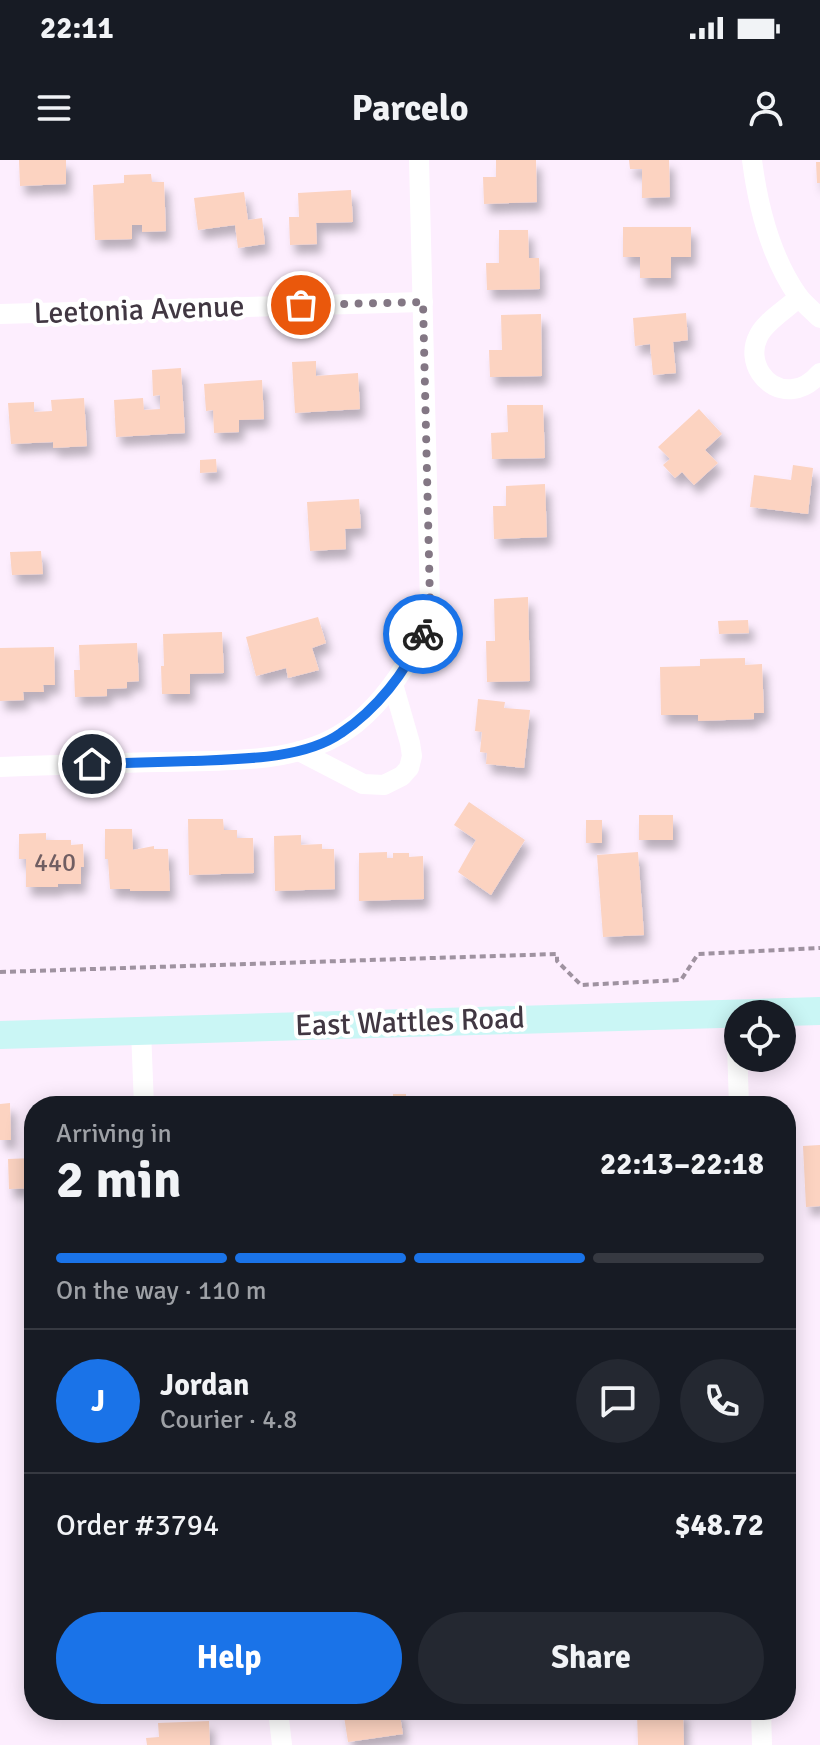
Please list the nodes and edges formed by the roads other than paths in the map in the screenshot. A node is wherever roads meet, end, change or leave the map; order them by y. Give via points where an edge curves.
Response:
1 (419, 160) edge
2 (752, 160) edge
3 (799, 297) junction
4 (423, 302) junction
5 (0, 314) edge
6 (820, 318) edge
7 (820, 373) edge
8 (393, 684) junction
9 (299, 751) junction
10 (0, 767) edge
11 (820, 1011) edge
12 (796, 1012) edge
13 (724, 1014) edge
14 (141, 1030) junction
15 (0, 1035) edge
16 (738, 1072) edge
17 (144, 1096) edge
18 (739, 1096) edge
19 (279, 1720) edge
20 (761, 1720) edge
21 (282, 1745) edge
22 (762, 1745) edge

1 - 4 street
2 - 3 street via 768,235
3 - 6 street
3 - 7 street via 761,331 755,363 770,384 783,388 810,383
4 - 5 street, Leetonia Avenue
4 - 8 street via 430,602 421,638
8 - 9 street via 340,735
8 - 9 street via 412,756 402,776 384,785 363,784
9 - 10 street via 246,759
11 - 12 main road, East Wattles Road
13 - 14 main road, East Wattles Road
14 - 15 main road, East Wattles Road
14 - 17 street
16 - 18 street
19 - 21 street
20 - 22 street

